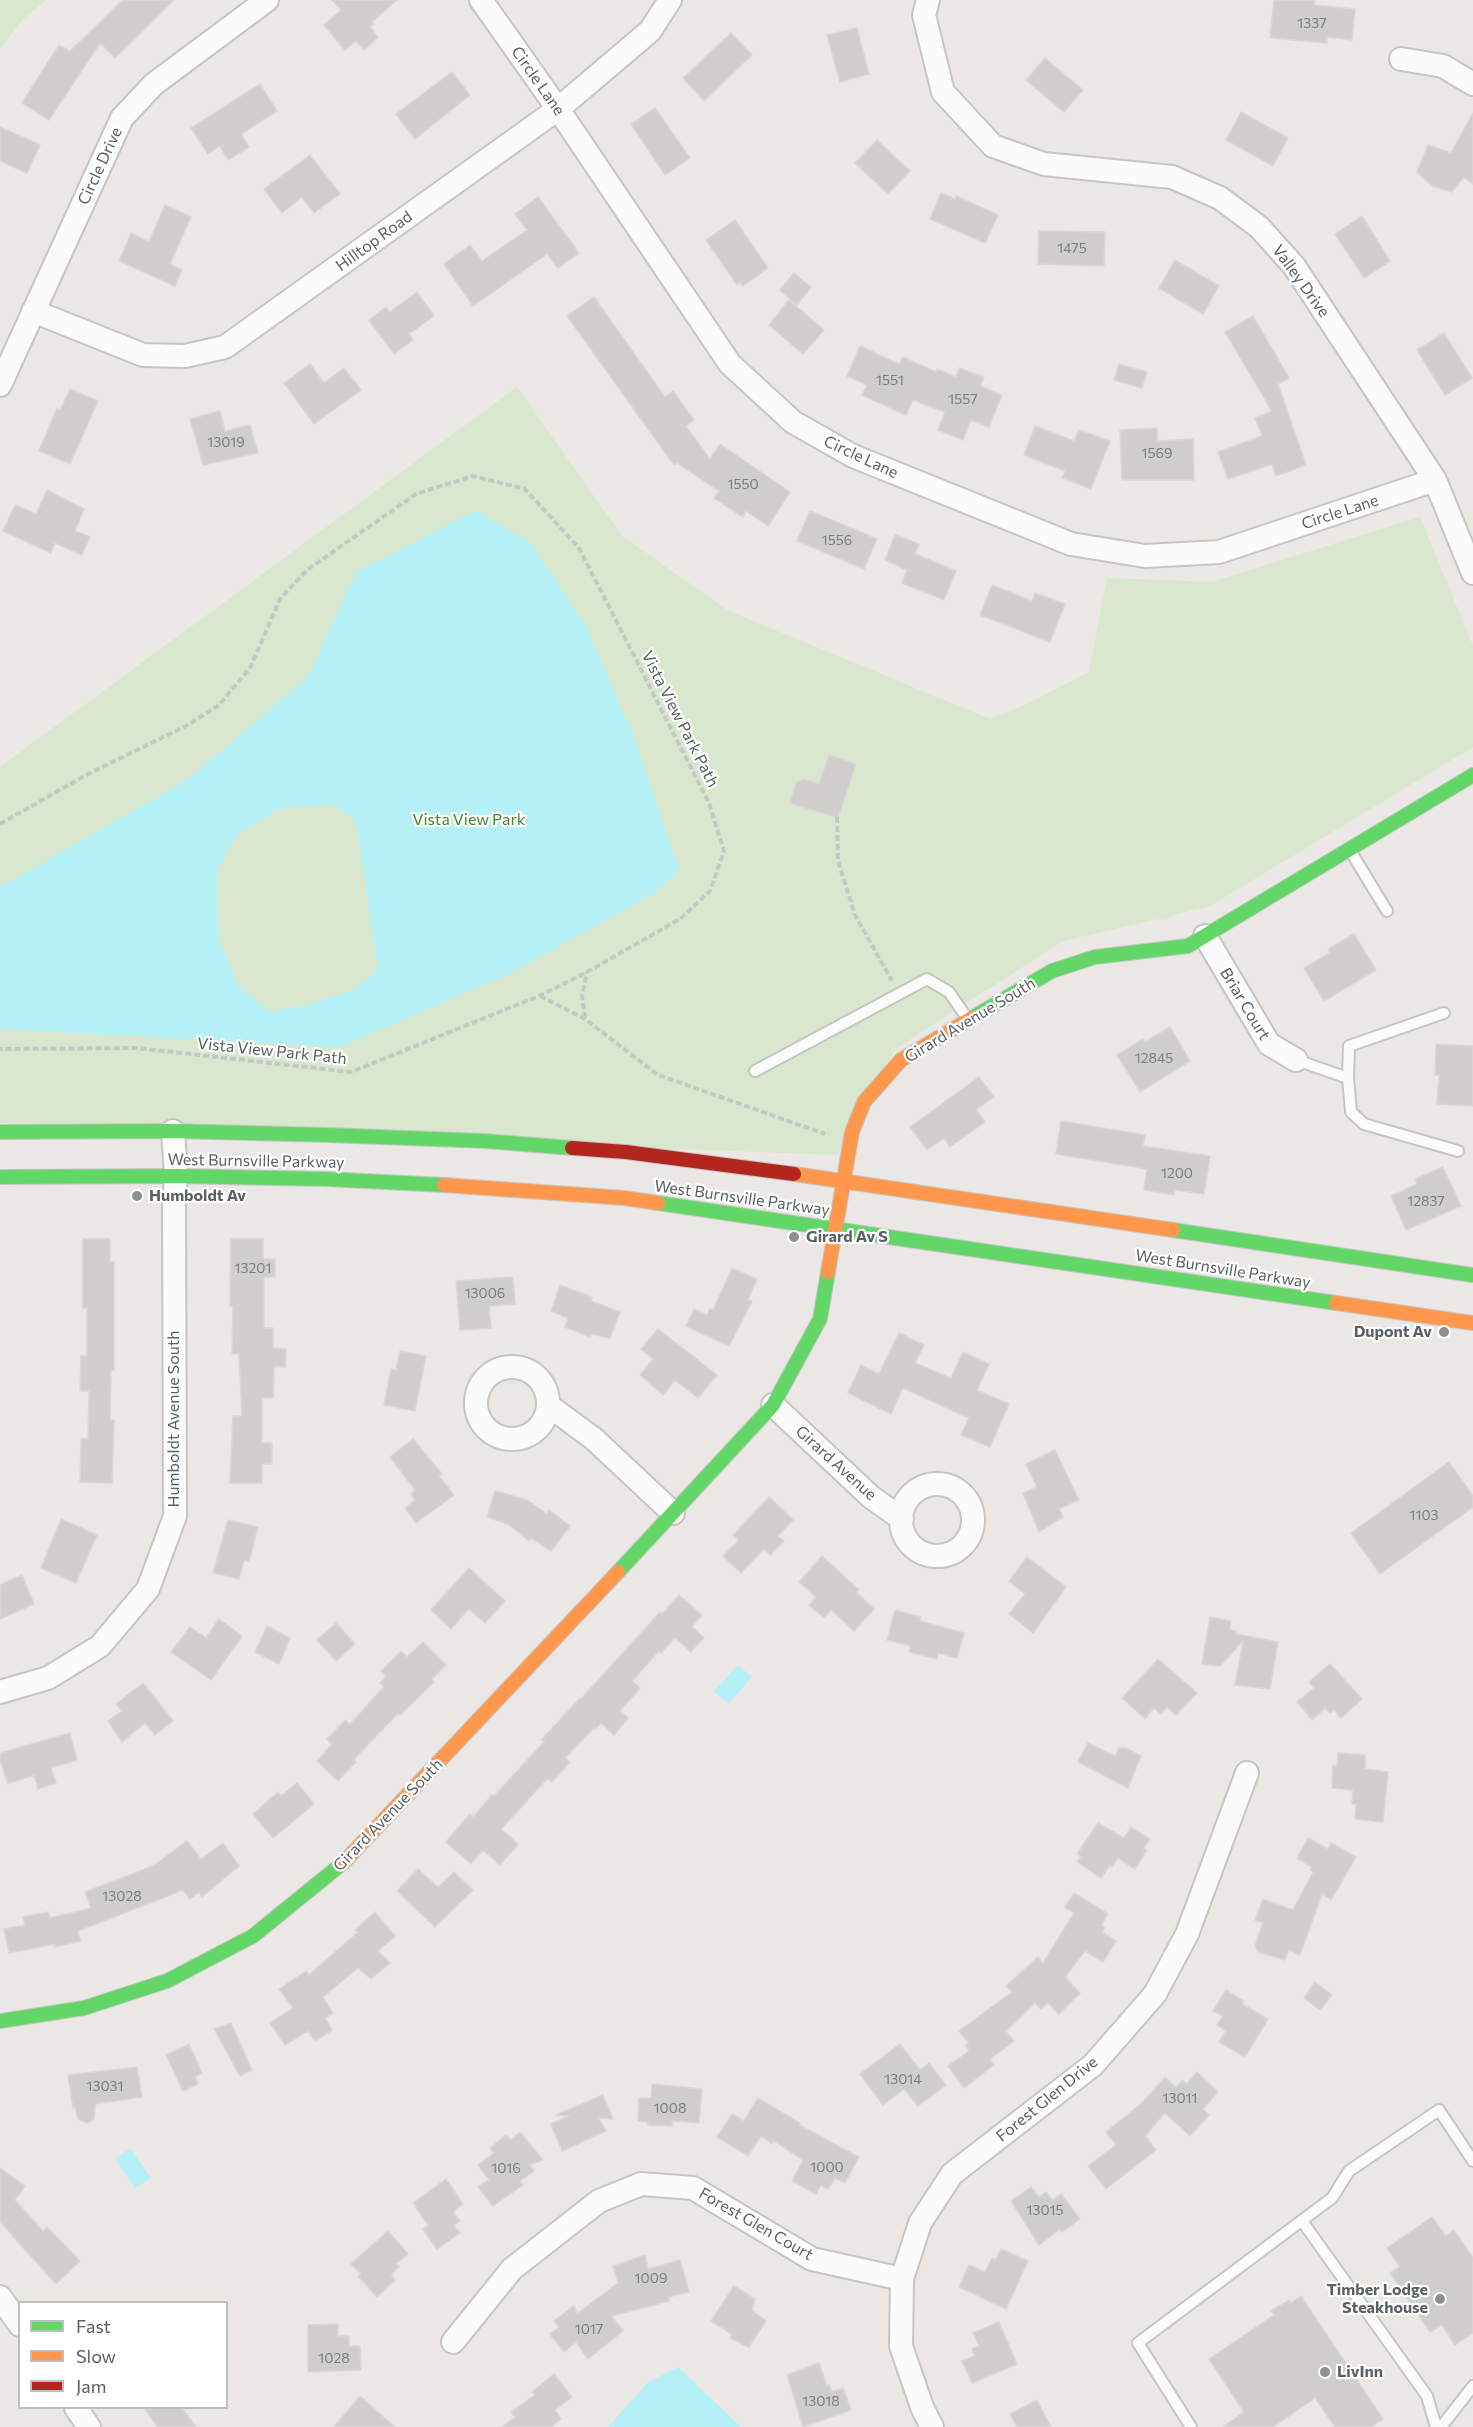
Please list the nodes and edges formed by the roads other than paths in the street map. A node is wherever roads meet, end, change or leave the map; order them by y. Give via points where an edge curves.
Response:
1 (267, 0) edge
2 (481, 0) edge
3 (670, 0) edge
4 (928, 0) edge
5 (1401, 59) dead end
6 (1473, 84) edge
7 (558, 109) junction
8 (33, 311) junction
9 (0, 385) edge
10 (1435, 480) junction
11 (1473, 573) edge
12 (1473, 775) edge
13 (1349, 849) junction
14 (1387, 911) dead end
15 (1205, 936) junction
16 (1444, 1013) dead end
17 (969, 1020) junction
18 (1296, 1060) joint
19 (755, 1071) dead end
20 (1348, 1078) junction
21 (173, 1131) junction
22 (0, 1132) edge
23 (1458, 1151) dead end
24 (176, 1176) junction
25 (0, 1177) edge
26 (844, 1181) junction
27 (836, 1228) junction
28 (1473, 1275) edge
29 (1473, 1323) edge
30 (548, 1405) dead end
31 (773, 1405) junction
32 (673, 1514) junction
33 (902, 1519) dead end
34 (0, 1692) edge
35 (1247, 1773) dead end
36 (0, 2021) edge
37 (1473, 2161) edge
38 (1302, 2220) junction
39 (902, 2280) junction
40 (0, 2297) edge
41 (18, 2322) edge
42 (453, 2342) dead end
43 (1473, 2386) edge
44 (77, 2409) edge
45 (89, 2427) edge
46 (932, 2427) edge
47 (1191, 2427) edge
48 (1436, 2427) edge
49 (1441, 2427) edge

1 - 8 street, Circle Drive via 154,84 122,118
2 - 7 street, Circle Lane
3 - 7 street, Hilltop Road via 650,31
4 - 10 street, Valley Drive via 924,15 944,92 993,146 1044,164 1172,177 1220,198 1259,226 1294,266
5 - 6 street via 1443,66
7 - 8 street, Hilltop Road via 225,347 185,356 143,355
7 - 10 street, Circle Lane via 730,364 793,422 853,456 1071,544 1145,556 1219,552
8 - 9 street, Circle Drive
10 - 11 street, Valley Drive
12 - 13 street, Girard Avenue South
13 - 14 lane
13 - 15 street, Girard Avenue South
15 - 17 street, Girard Avenue South via 1188,946 1095,957 1053,971
15 - 18 street, Briar Court via 1269,1044
16 - 20 lane via 1349,1046
17 - 19 lane via 949,992 927,980
17 - 26 street, Girard Avenue South via 901,1060 864,1102 852,1132
18 - 20 lane
20 - 23 lane via 1351,1112 1364,1124
21 - 22 street, West Burnsville Parkway
21 - 24 street, Humboldt Avenue South
21 - 26 street, West Burnsville Parkway via 485,1141 626,1152
24 - 25 street, West Burnsville Parkway
24 - 27 street, West Burnsville Parkway via 487,1187 624,1198
24 - 34 street, Humboldt Avenue South via 175,1516 148,1589 100,1646 48,1678
26 - 27 street, Girard Avenue South
26 - 28 street, West Burnsville Parkway
27 - 29 street, West Burnsville Parkway
27 - 31 street, Girard Avenue South via 820,1319
30 - 32 street via 594,1439
31 - 32 street, Girard Avenue South
31 - 33 street, Girard Avenue via 871,1497
32 - 36 street, Girard Avenue South via 351,1857 253,1936 167,1981 84,2008
35 - 39 street, Forest Glen Drive via 1186,1934 1155,1994 1093,2065 952,2174 920,2223
37 - 38 lane via 1439,2110 1349,2171 1332,2198
38 - 47 lane via 1138,2343
38 - 48 lane via 1426,2396
39 - 42 street, Forest Glen Court via 812,2259 693,2188 641,2184 599,2202 512,2269
39 - 46 street, Forest Glen Drive via 901,2346
40 - 41 street
43 - 49 lane
44 - 45 street

